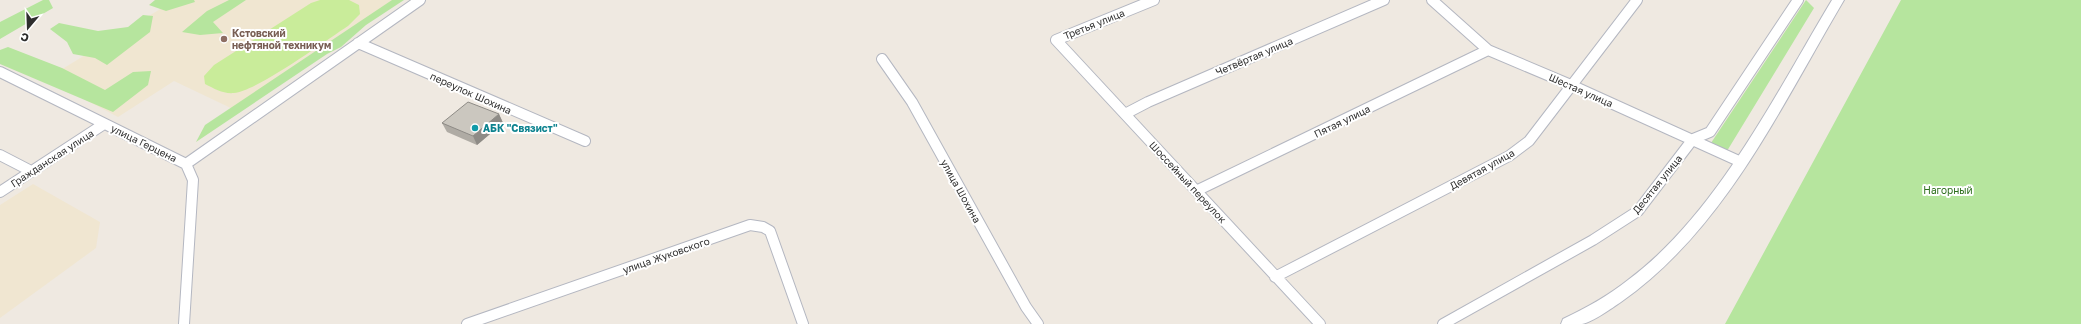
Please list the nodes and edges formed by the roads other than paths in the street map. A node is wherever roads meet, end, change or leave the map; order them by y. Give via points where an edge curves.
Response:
1 (420, 0) edge
2 (1154, 0) edge
3 (1384, 0) edge
4 (1432, 0) edge
5 (1637, 0) edge
6 (1798, 0) edge
7 (1838, 0) edge
8 (1056, 40) joint
9 (358, 43) junction
10 (1488, 50) junction
11 (882, 59) dead end
12 (0, 72) edge
13 (1571, 85) junction
14 (1125, 114) junction
15 (104, 124) junction
16 (1693, 139) junction
17 (585, 142) dead end
18 (0, 155) edge
19 (1741, 162) junction
20 (186, 164) junction
21 (31, 171) junction
22 (1196, 191) junction
23 (0, 192) edge
24 (1276, 277) junction
25 (184, 324) edge
26 (467, 324) edge
27 (803, 324) edge
28 (1038, 324) edge
29 (1320, 324) edge
30 (1444, 324) edge
31 (1569, 324) edge

1 - 9 street
2 - 8 street, Третья улица
3 - 14 street, Четвёртая улица
4 - 10 street, Шестая улица
5 - 13 street, Девятая улица
6 - 16 street, Десятая улица via 1710,132
7 - 19 main road
8 - 14 street, Шоссейный переулок
9 - 17 street, переулок Шохина
9 - 20 street
10 - 13 street, Шестая улица
10 - 22 street, Пятая улица
11 - 28 street, улица Шохина via 912,102
12 - 15 street, улица Герцена
13 - 16 street, Шестая улица
13 - 24 street, Девятая улица via 1530,141 1509,156
14 - 22 street, Шоссейный переулок
15 - 20 street, улица Герцена
15 - 21 street, Гражданская улица
16 - 19 street, Шестая улица
16 - 30 street, Десятая улица via 1638,211 1593,240
18 - 21 street
19 - 31 main road via 1690,232 1652,271 1619,296
20 - 25 street, улица Герцена via 193,180
21 - 23 street, Гражданская улица
22 - 24 street, Шоссейный переулок
24 - 29 street, Шоссейный переулок
26 - 27 street, улица Жуковского via 719,237 748,224 760,225 770,231

